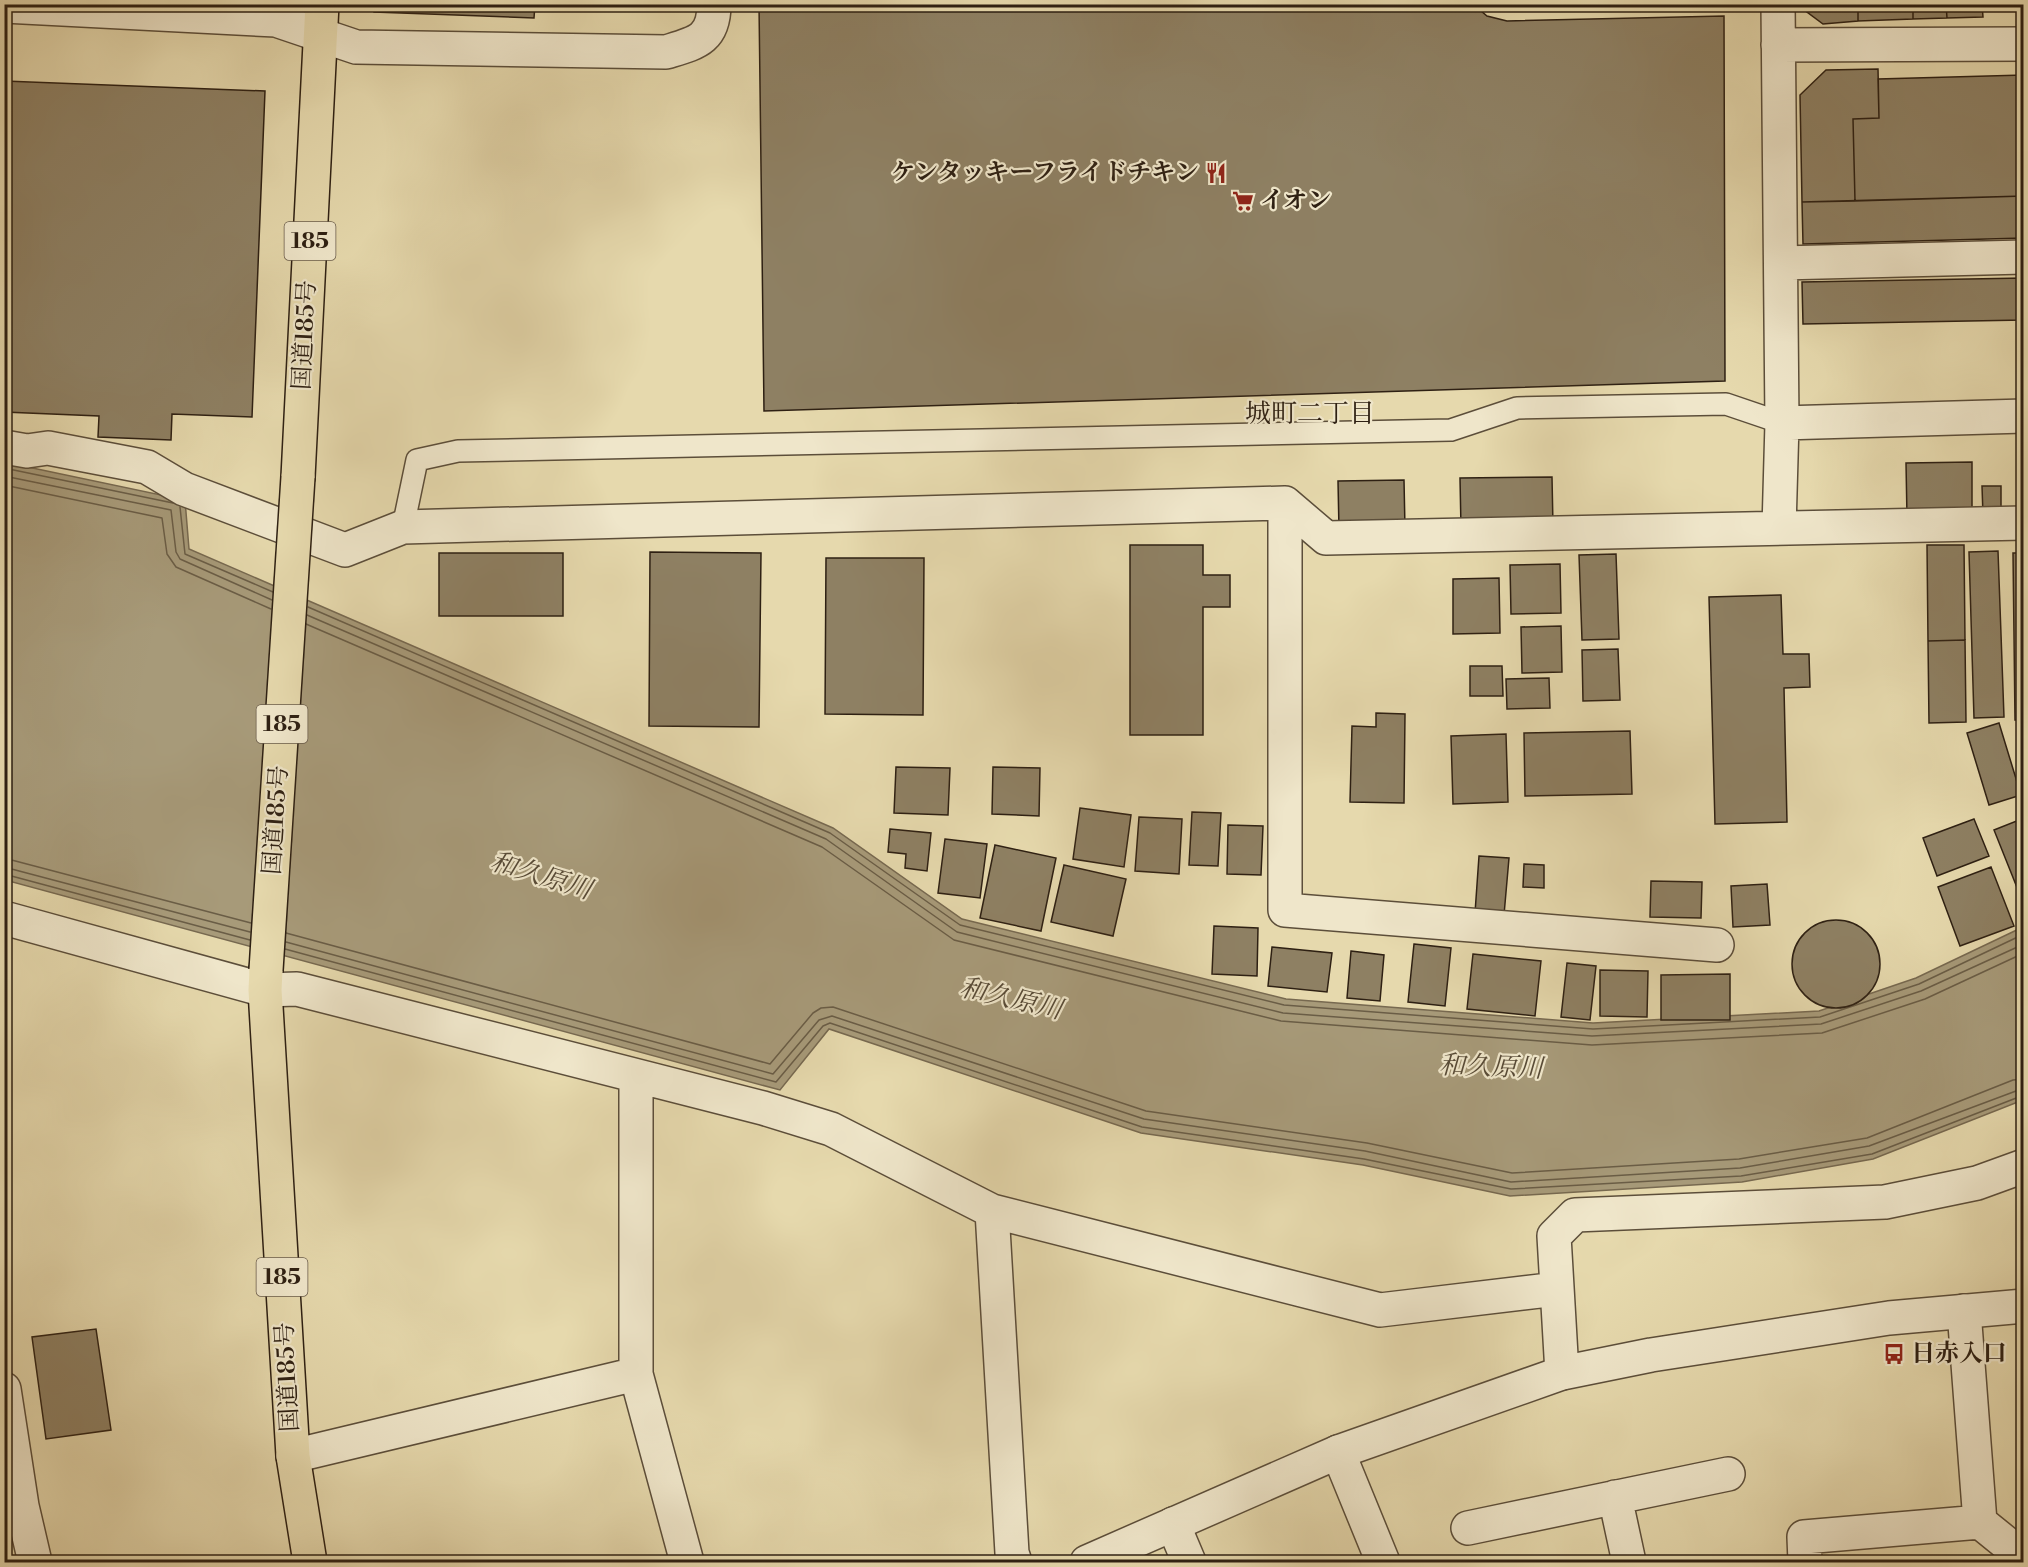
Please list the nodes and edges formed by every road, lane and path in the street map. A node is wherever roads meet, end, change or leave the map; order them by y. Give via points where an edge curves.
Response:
1 (714, 4) edge
2 (1778, 4) edge
3 (4, 6) edge
4 (321, 19) edge
5 (2024, 44) edge
6 (1778, 45) junction
7 (2024, 257) edge
8 (1781, 264) junction
9 (2024, 416) edge
10 (1782, 423) junction
11 (4, 447) edge
12 (1285, 503) junction
13 (2024, 523) edge
14 (403, 526) junction
15 (1779, 528) junction
16 (4, 918) edge
17 (1717, 945) dead end
18 (266, 980) junction
19 (636, 1076) junction
20 (2024, 1166) edge
21 (992, 1211) junction
22 (1557, 1289) junction
23 (2024, 1306) edge
24 (1964, 1311) junction
25 (1562, 1372) junction
26 (636, 1374) junction
27 (4, 1389) edge
28 (1338, 1452) junction
29 (293, 1456) junction
30 (1728, 1474) dead end
31 (1615, 1497) junction
32 (13, 1504) edge
33 (1980, 1522) junction
34 (1173, 1524) junction
35 (1468, 1528) dead end
36 (36, 1563) edge
37 (310, 1563) edge
38 (687, 1563) edge
39 (1015, 1563) edge
40 (1087, 1563) edge
41 (1189, 1563) edge
42 (1383, 1563) edge
43 (1629, 1563) edge
44 (1805, 1563) edge
45 (2023, 1563) edge

1 - 4 street via 714,23 699,43 666,52 356,47
2 - 6 street
3 - 4 street
4 - 18 highway, 国道185号 / 185, bridge via 298,477
5 - 6 street
6 - 8 street
7 - 8 street
8 - 10 street
9 - 10 street
10 - 14 lane via 1725,404 1517,408 1451,430 458,451 417,460
10 - 15 street
11 - 14 street via 27,451 48,448 147,467 184,489 345,550
12 - 14 street
12 - 15 street via 1326,538
12 - 17 street via 1285,910
13 - 15 street
16 - 18 street
18 - 19 street
18 - 29 highway, 国道185号 / 185
19 - 21 street via 831,1129
19 - 26 street
20 - 22 street via 1977,1183 1885,1202 1575,1215 1554,1236
21 - 22 street via 1380,1310
21 - 39 street
22 - 25 street
23 - 24 street
24 - 25 street via 1866,1321
24 - 33 street
25 - 28 street
26 - 29 street
26 - 38 street
27 - 32 street
28 - 34 street
28 - 42 street
29 - 37 highway, 国道185号 / 185
30 - 31 street
31 - 35 street
31 - 43 street
32 - 36 street
33 - 44 street via 1804,1536
33 - 45 street via 2022,1556
34 - 40 street
34 - 41 street

